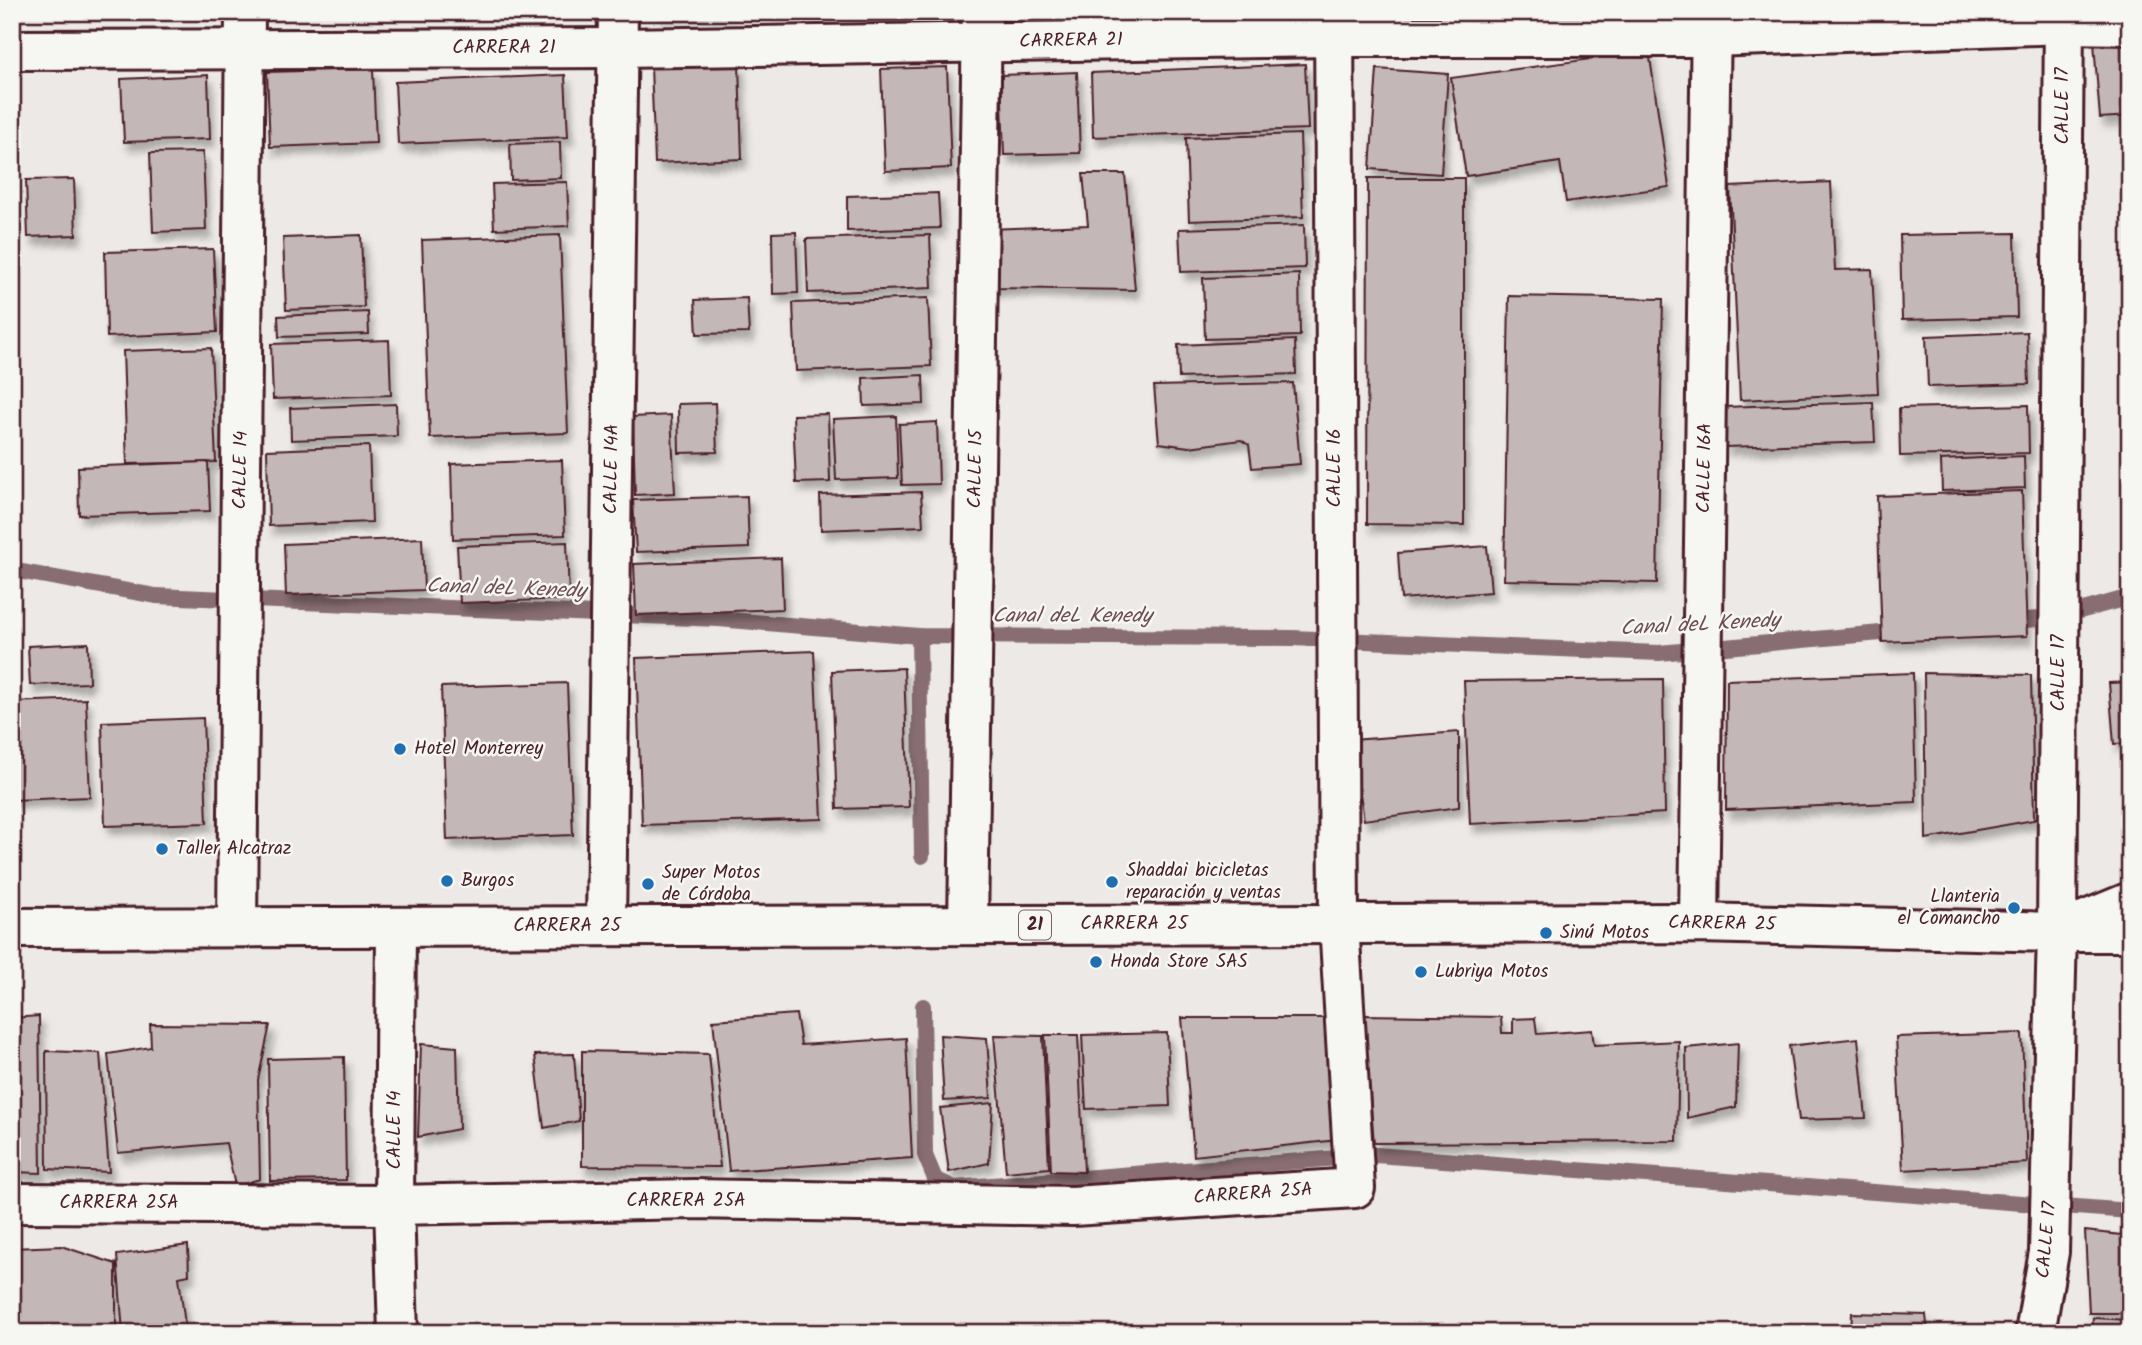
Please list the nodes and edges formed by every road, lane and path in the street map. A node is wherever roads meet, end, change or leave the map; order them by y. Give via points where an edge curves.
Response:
1 (2064, 18) edge
2 (1333, 25) edge
3 (1711, 25) edge
4 (2130, 25) edge
5 (983, 27) edge
6 (618, 30) edge
7 (245, 31) edge
8 (12, 50) edge
9 (2130, 902) edge
10 (1339, 923) junction
11 (1699, 923) junction
12 (968, 925) junction
13 (606, 926) junction
14 (237, 927) junction
15 (396, 927) junction
16 (12, 928) edge
17 (2057, 932) junction
18 (2130, 932) edge
19 (1356, 1184) joint
20 (12, 1203) edge
21 (394, 1205) junction
22 (398, 1333) edge
23 (2035, 1333) edge

1 - 3 street, CARRERA 21
1 - 4 street, CARRERA 21
1 - 17 street, CALLE 17
2 - 3 street, CARRERA 21
2 - 5 street, CARRERA 21
2 - 10 street, CALLE 16
3 - 11 street, CALLE 16A
5 - 6 street, CARRERA 21
5 - 12 street, CALLE 15
6 - 7 street, CARRERA 21
6 - 13 street, CALLE 14A
7 - 8 street, CARRERA 21
7 - 14 street, CALLE 14
9 - 17 street
10 - 11 street, CARRERA 25 / 21
10 - 12 street, CARRERA 25 / 21
10 - 19 street, CALLE 16
11 - 17 street, CARRERA 25 / 21
12 - 13 street, CARRERA 25 / 21
13 - 15 street, CARRERA 25 / 21
14 - 15 street, CARRERA 25 / 21
14 - 16 street, CARRERA 25 / 21
15 - 21 street, CALLE 14
17 - 18 street, CARRERA 25
17 - 23 street, CALLE 17 via 2049,1252
19 - 21 street, CARRERA 25A via 1355,1188 1073,1206 694,1199
20 - 21 street, CARRERA 25A
21 - 22 street, CALLE 14

